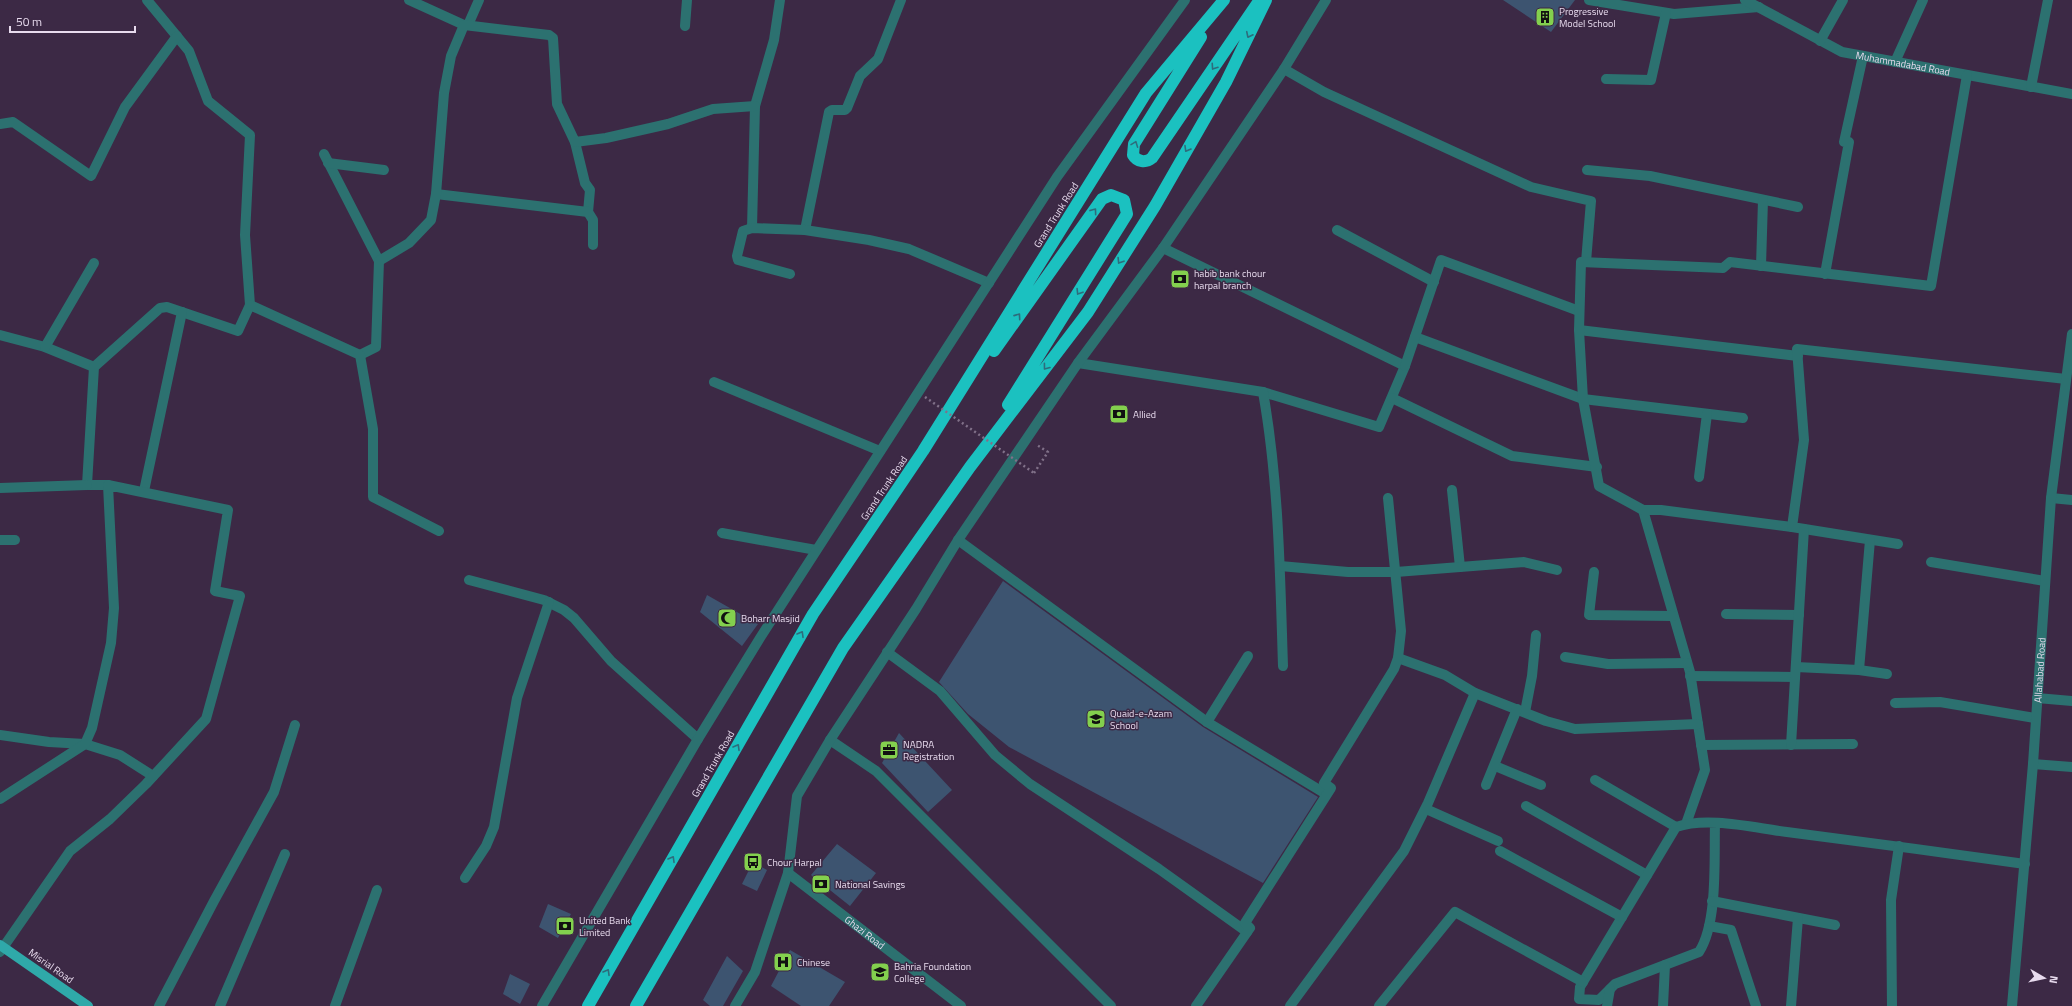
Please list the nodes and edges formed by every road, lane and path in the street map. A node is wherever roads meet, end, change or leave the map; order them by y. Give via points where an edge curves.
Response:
1 (147, 0) edge
2 (409, 0) edge
3 (479, 0) edge
4 (687, 0) edge
5 (780, 0) edge
6 (901, 0) edge
7 (1185, 0) edge
8 (1224, 0) edge
9 (1259, 0) edge
10 (1266, 0) edge
11 (1326, 0) edge
12 (1589, 0) edge
13 (1745, 0) edge
14 (1843, 0) edge
15 (1923, 0) edge
16 (2048, 0) edge
17 (1759, 7) junction
18 (1666, 13) junction
19 (466, 25) junction
20 (685, 26) dead end
21 (177, 36) junction
22 (1820, 41) junction
23 (1863, 56) junction
24 (1895, 62) junction
25 (1284, 69) junction
26 (1967, 75) junction
27 (1606, 79) dead end
28 (2031, 87) junction
29 (2072, 94) edge
30 (755, 106) junction
31 (0, 124) edge
32 (574, 142) junction
33 (384, 170) dead end
34 (1587, 170) dead end
35 (436, 194) junction
36 (1763, 200) junction
37 (1798, 208) dead end
38 (588, 212) junction
39 (752, 228) junction
40 (805, 230) junction
41 (1337, 230) dead end
42 (593, 245) dead end
43 (1163, 248) junction
44 (379, 261) junction
45 (94, 262) dead end
46 (1584, 262) junction
47 (1761, 266) junction
48 (790, 274) dead end
49 (1825, 274) junction
50 (1434, 282) junction
51 (989, 283) junction
52 (250, 305) junction
53 (1580, 311) junction
54 (182, 312) junction
55 (1579, 330) junction
56 (2072, 334) edge
57 (0, 335) edge
58 (1415, 337) junction
59 (45, 347) junction
60 (360, 355) junction
61 (1798, 356) junction
62 (1078, 363) junction
63 (1406, 366) junction
64 (94, 367) junction
65 (2066, 379) junction
66 (714, 382) dead end
67 (1263, 392) junction
68 (925, 397) dead end
69 (1392, 398) junction
70 (1583, 399) junction
71 (1706, 414) junction
72 (1743, 418) dead end
73 (880, 451) junction
74 (923, 451) junction
75 (1048, 452) dead end
76 (970, 466) junction
77 (1597, 467) junction
78 (1699, 477) dead end
79 (87, 485) junction
80 (108, 485) junction
81 (0, 488) edge
82 (1452, 490) dead end
83 (144, 491) junction
84 (1388, 498) dead end
85 (2051, 498) junction
86 (2072, 500) edge
87 (1643, 510) junction
88 (1792, 527) junction
89 (1804, 528) junction
90 (439, 531) dead end
91 (722, 533) dead end
92 (0, 540) edge
93 (15, 540) dead end
94 (958, 540) junction
95 (1870, 540) junction
96 (1898, 544) dead end
97 (816, 550) junction
98 (1932, 562) dead end
99 (1280, 566) junction
100 (1460, 567) junction
101 (1557, 570) dead end
102 (1396, 572) junction
103 (1594, 572) dead end
104 (469, 580) dead end
105 (2045, 582) junction
106 (549, 602) junction
107 (1726, 614) dead end
108 (1799, 615) junction
109 (1673, 616) junction
110 (1536, 635) dead end
111 (887, 652) junction
112 (1248, 656) dead end
113 (1565, 657) dead end
114 (1398, 658) junction
115 (1687, 663) junction
116 (1283, 666) dead end
117 (1859, 670) junction
118 (1796, 672) junction
119 (1887, 674) dead end
120 (1690, 676) junction
121 (1475, 693) junction
122 (2037, 698) junction
123 (2072, 701) edge
124 (1895, 703) dead end
125 (1521, 711) junction
126 (2035, 718) junction
127 (1207, 722) junction
128 (1698, 724) junction
129 (295, 725) dead end
130 (0, 734) edge
131 (698, 739) junction
132 (830, 740) junction
133 (85, 744) junction
134 (1853, 744) dead end
135 (1701, 745) junction
136 (1791, 745) junction
137 (2033, 764) junction
138 (1495, 766) junction
139 (2072, 767) edge
140 (153, 776) junction
141 (1595, 780) dead end
142 (1541, 784) dead end
143 (1486, 785) dead end
144 (1326, 794) junction
145 (0, 799) edge
146 (1526, 806) dead end
147 (1426, 809) junction
148 (1715, 823) junction
149 (1686, 824) junction
150 (1676, 827) junction
151 (1898, 846) junction
152 (285, 854) dead end
153 (2025, 864) junction
154 (788, 873) junction
155 (1647, 875) junction
156 (465, 878) dead end
157 (377, 890) dead end
158 (1712, 901) junction
159 (1622, 917) junction
160 (1798, 918) junction
161 (1835, 925) dead end
162 (1709, 926) junction
163 (1247, 932) junction
164 (1, 948) edge
165 (1666, 965) junction
166 (1583, 982) junction
167 (1611, 987) junction
168 (86, 1006) edge
169 (159, 1006) edge
170 (220, 1006) edge
171 (335, 1006) edge
172 (542, 1006) edge
173 (588, 1006) edge
174 (636, 1006) edge
175 (735, 1006) edge
176 (961, 1006) edge
177 (1111, 1006) edge
178 (1196, 1006) edge
179 (1290, 1006) edge
180 (1379, 1006) edge
181 (1606, 1006) edge
182 (1663, 1006) edge
183 (1756, 1006) edge
184 (1791, 1006) edge
185 (1892, 1006) edge
186 (2012, 1006) edge

1 - 21 street
2 - 19 street
3 - 19 street
4 - 20 street
5 - 30 street via 774,40
6 - 40 street via 880,53 870,68 860,76 847,108 829,112
7 - 51 street via 1057,177
9 -> 8 highway via 1152,158 1146,161 1137,160 1133,155 1135,142
8 - 74 highway, Grand Trunk Road via 1146,93
10 -> 76 highway via 1226,82 1143,226 1088,312
11 - 25 street
12 - 18 street
13 - 17 street, Muhammadabad Road
14 - 22 street
15 - 24 street
16 - 28 street
17 - 18 street
17 - 22 street, Muhammadabad Road
18 - 27 street via 1651,80
19 - 32 street via 550,35 553,38 557,104
19 - 35 street via 451,56 444,93
21 - 31 street via 125,107 91,176 13,122
21 - 52 street via 189,51 208,101 250,135 245,235
22 - 23 street, Muhammadabad Road via 1842,52
23 - 24 street, Muhammadabad Road
23 - 49 street via 1844,142 1849,142
24 - 26 street, Muhammadabad Road
25 - 43 street
25 - 46 street via 1324,92 1531,187 1591,201
26 - 28 street, Muhammadabad Road
26 - 49 street via 1931,286
28 - 29 street, Muhammadabad Road
30 - 32 street via 713,110 668,124 606,138
30 - 39 street
32 - 38 street via 585,183 590,190
33 - 44 street via 326,159
34 - 36 street via 1650,176
35 - 38 street
35 - 44 street via 431,220 409,243
36 - 37 street
36 - 47 street
38 - 42 street via 593,220
39 - 40 street
39 - 48 street via 743,231 738,260
40 - 51 street via 909,249
41 - 50 street
43 - 62 street
43 - 63 street
44 - 60 street via 376,347
45 - 59 street
46 - 47 street via 1724,268 1730,262
46 - 53 street
47 - 49 street
50 - 53 street via 1442,260
50 - 58 street
51 - 73 street
52 - 54 street via 238,331
52 - 60 street
53 - 55 street
54 - 64 street via 166,307 160,308
54 - 83 street
55 - 61 street
55 - 70 street
56 - 65 street, Allahabad Road
57 - 59 street
58 - 63 street
58 - 70 street
59 - 64 street
60 - 90 street via 372,429 373,497
61 - 65 street via 1798,349
61 - 88 street via 1804,440
62 - 67 street
62 - 94 street
63 - 69 street
64 - 79 street
65 - 85 street, Allahabad Road
66 - 73 street
67 - 69 street via 1379,428
67 - 99 street via 1269,428
68 - 75 path, bridge via 1034,473
69 - 77 street via 1512,456
70 - 71 street
70 - 77 street
71 - 72 street
71 - 78 street
73 - 97 street
74 -> 76 highway via 1102,199 1111,195 1119,197 1125,203 1127,214
173 -> 74 highway, Grand Trunk Road via 813,614
76 - 174 highway via 843,648
77 - 87 street via 1599,486
79 - 80 street
79 - 81 street
80 - 83 street
80 - 133 street via 114,608 111,643 92,728
82 - 100 street
83 - 140 street via 228,510 215,591 240,596 206,719
84 - 102 street
85 - 86 street
85 - 105 street, Allahabad Road
87 - 88 street via 1661,510
87 - 109 street
88 - 89 street
89 - 95 street
89 - 108 street
91 - 97 street
92 - 93 street
94 - 111 street
94 - 127 street
95 - 96 street
95 - 117 street
97 - 131 street
98 - 105 street
99 - 102 street via 1348,572
99 - 116 street
100 - 101 street via 1524,562
100 - 102 street
102 - 114 street via 1401,631
103 - 109 street via 1589,615
104 - 106 street
105 - 122 street, Allahabad Road
106 - 131 street via 574,618 611,661
106 - 156 street via 517,698 494,827 486,846
107 - 108 street
108 - 118 street
109 - 115 street
110 - 125 street via 1532,676
111 - 132 street
111 - 163 street via 940,691 995,755 1030,784 1159,869
112 - 127 street
113 - 115 street via 1608,664
114 - 121 street via 1445,675
114 - 144 street via 1394,669 1324,782 1330,788
115 - 120 street
117 - 118 street
117 - 119 street
118 - 120 street
118 - 136 street
120 - 128 street
121 - 125 street
121 - 147 street
122 - 123 street
122 - 126 street, Allahabad Road
124 - 126 street via 1940,702
125 - 128 street via 1575,730
125 - 138 street
126 - 137 street, Allahabad Road
127 - 144 street
128 - 135 street
129 - 169 street via 274,792
130 - 133 street via 50,742
131 - 172 street
132 - 154 street via 798,796
132 - 177 street via 876,771
133 - 140 street via 120,755
133 - 145 street
134 - 136 street
135 - 136 street
135 - 149 street via 1705,770
137 - 139 street
137 - 153 street, Allahabad Road
138 - 142 street
138 - 143 street
140 - 164 street via 110,819 70,850
141 - 150 street
144 - 163 street via 1245,923 1250,928
146 - 155 street
147 - 159 street via 1499,846
147 - 179 street via 1404,851
148 - 149 street
148 - 151 street
148 - 158 street
149 - 150 street
150 - 155 street
151 - 153 street
151 - 185 street via 1891,900
152 - 170 street
153 - 186 street, Allahabad Road
154 - 175 street via 755,972
154 - 176 street, Ghazi Road
155 - 159 street
157 - 171 street
158 - 160 street
158 - 162 street
159 - 166 street
160 - 161 street
160 - 184 street
162 - 165 street via 1705,944 1699,952
162 - 183 street via 1731,930
163 - 178 street
164 - 168 main road, Misrial Road
165 - 167 street
165 - 182 street
166 - 167 street via 1579,999 1599,1000
166 - 180 street via 1455,912
167 - 181 street

